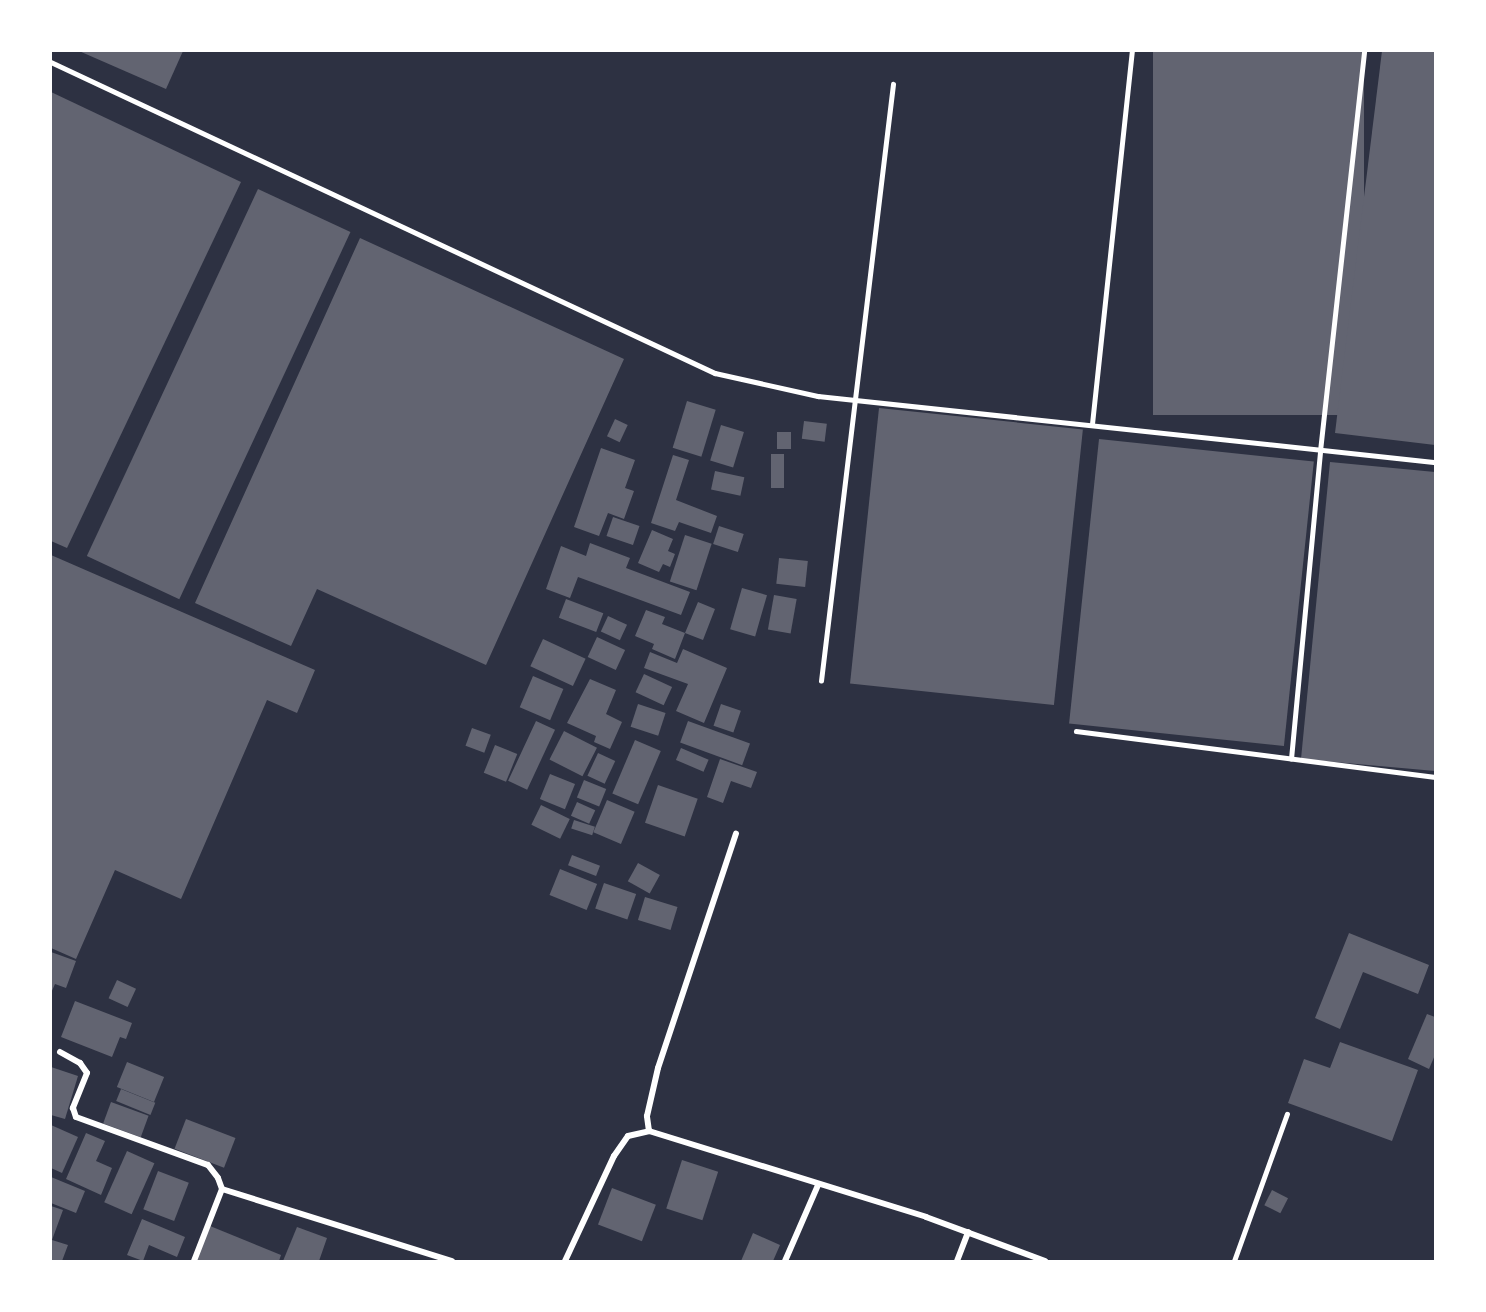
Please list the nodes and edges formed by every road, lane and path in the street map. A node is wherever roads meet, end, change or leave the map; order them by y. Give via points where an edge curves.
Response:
1 (1132, 51) edge
2 (1365, 51) edge
3 (51, 62) edge
4 (893, 84) dead end
5 (857, 400) junction
6 (1092, 424) junction
7 (1320, 451) junction
8 (1435, 462) edge
9 (821, 681) dead end
10 (1076, 731) dead end
11 (1291, 759) junction
12 (1435, 777) edge
13 (736, 834) dead end
14 (60, 1052) dead end
15 (1287, 1114) dead end
16 (649, 1131) junction
17 (818, 1185) junction
18 (222, 1189) junction
19 (968, 1232) junction
20 (194, 1261) edge
21 (452, 1261) edge
22 (565, 1261) edge
23 (785, 1261) edge
24 (957, 1261) edge
25 (1045, 1261) edge
26 (1234, 1261) edge

1 - 6 lane
2 - 7 lane
3 - 5 lane via 715,373
4 - 5 lane
5 - 6 lane
5 - 9 lane
6 - 7 lane
7 - 8 lane
7 - 11 lane
10 - 11 lane
11 - 12 lane
13 - 16 street via 658,1068 647,1116
14 - 18 street via 80,1063 87,1073 73,1108 76,1117 208,1164
15 - 26 lane
16 - 17 street
16 - 22 street via 628,1136 614,1156
17 - 19 street
17 - 23 street
18 - 20 street
18 - 21 street
19 - 24 street
19 - 25 street

